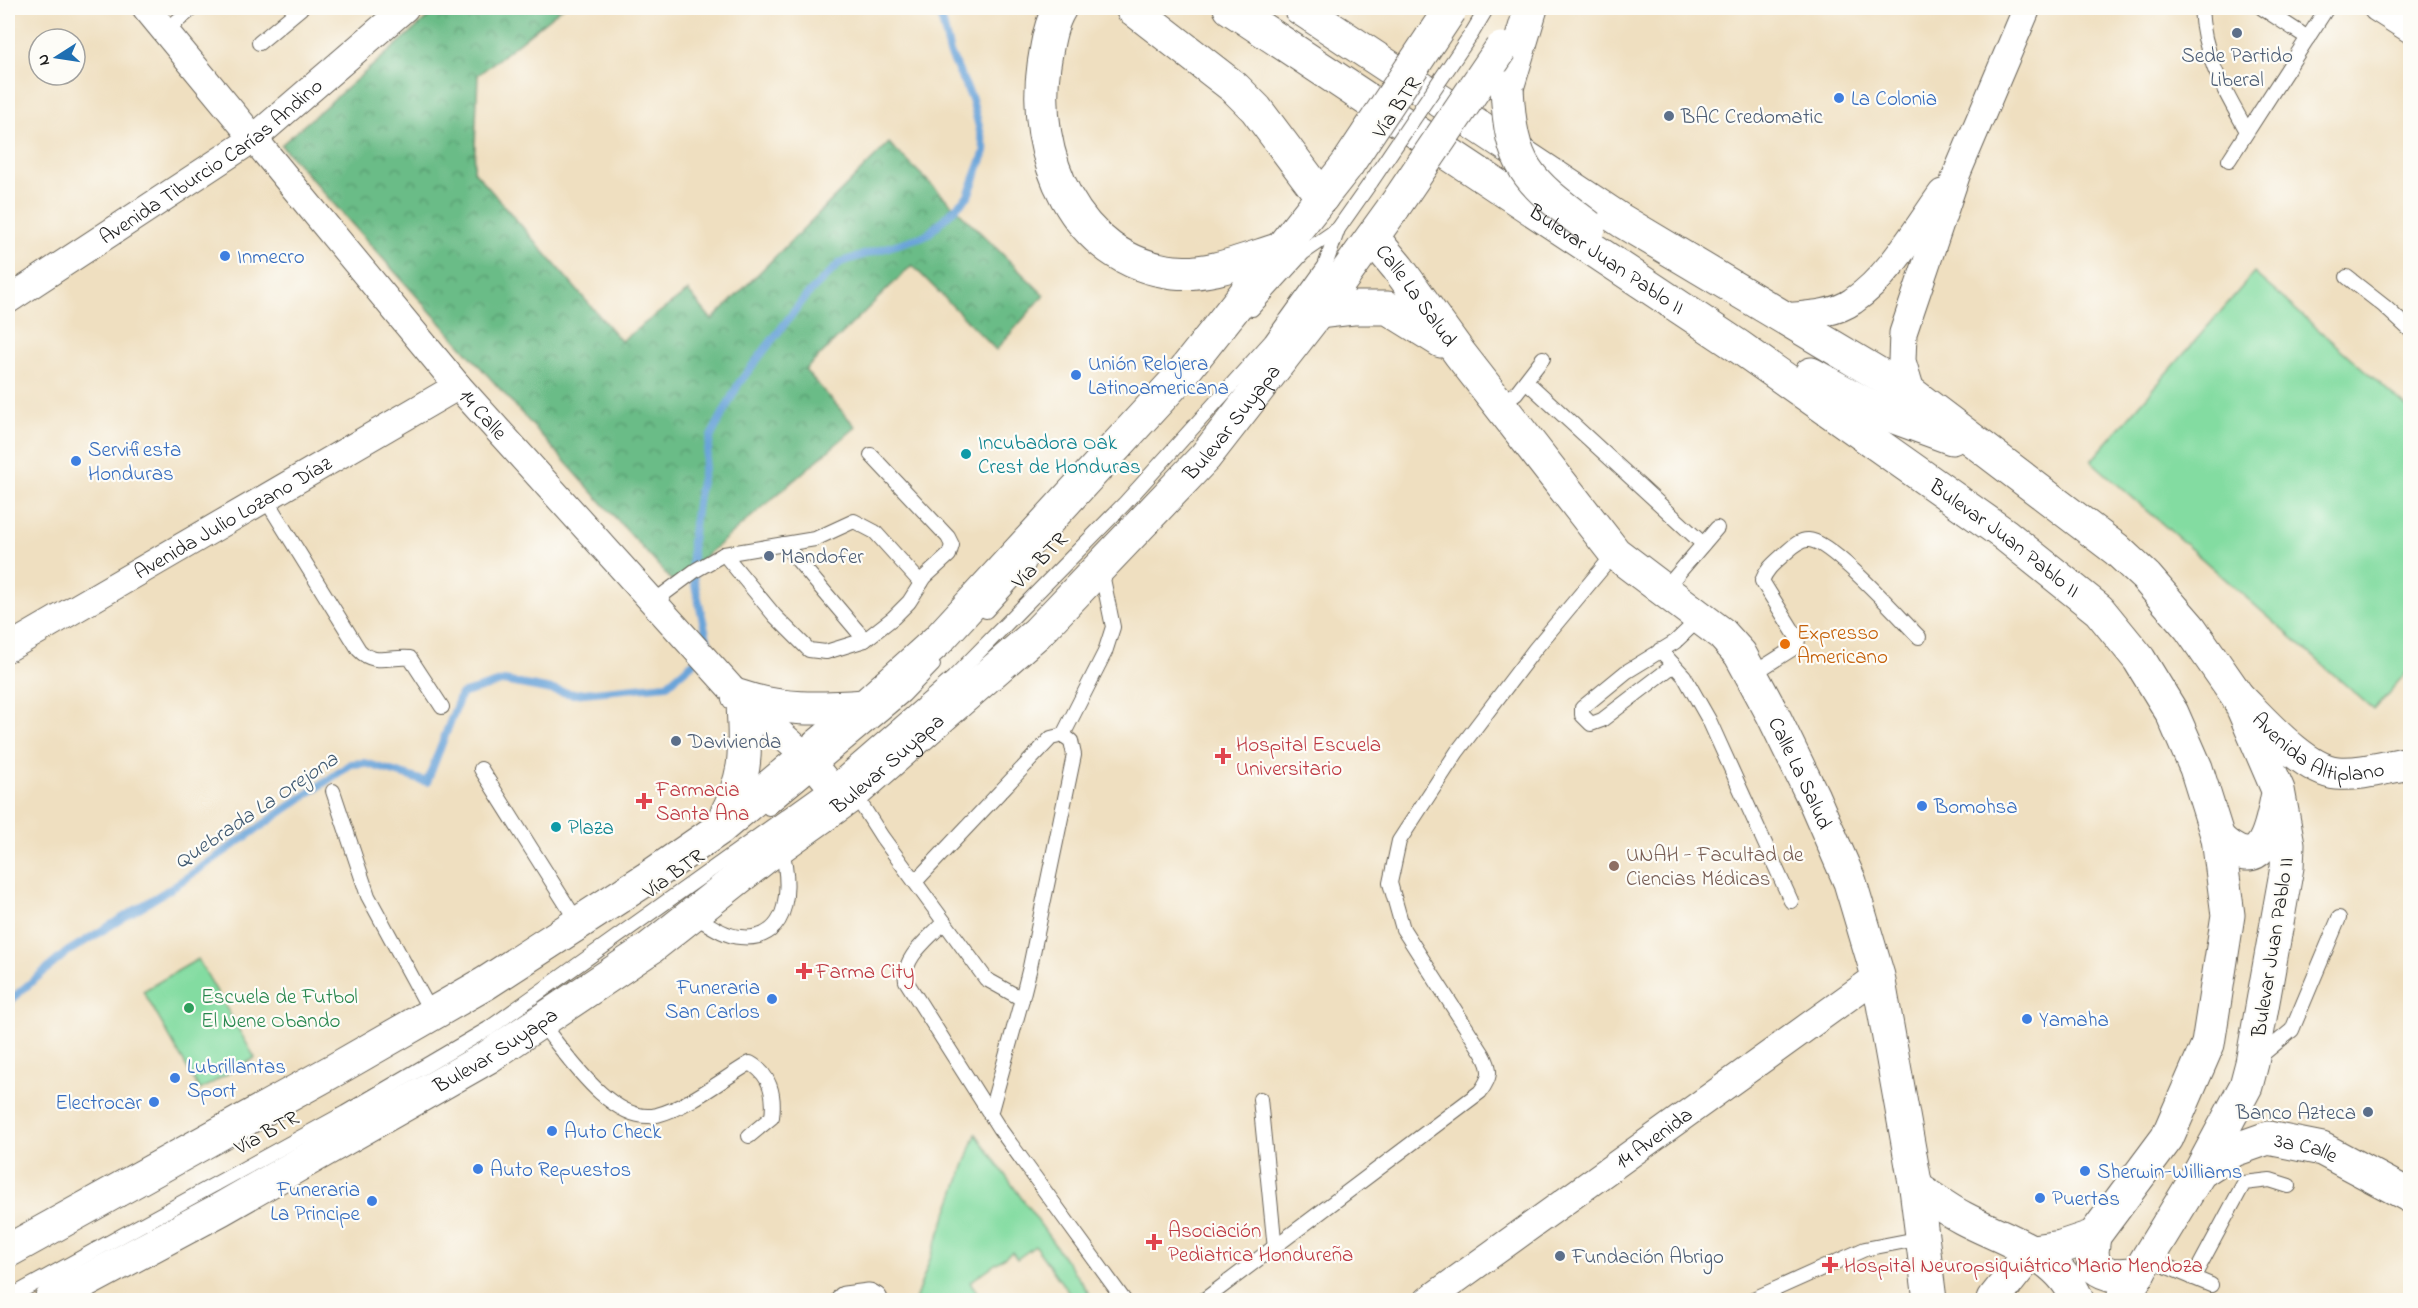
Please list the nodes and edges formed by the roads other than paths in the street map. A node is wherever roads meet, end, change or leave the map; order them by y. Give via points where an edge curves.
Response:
1 (146, 8) edge
2 (193, 8) edge
3 (301, 8) edge
4 (405, 8) edge
5 (1060, 8) edge
6 (1132, 8) edge
7 (1230, 8) edge
8 (1300, 8) edge
9 (1487, 8) edge
10 (1530, 8) edge
11 (2027, 8) edge
12 (2201, 8) edge
13 (2262, 8) edge
14 (2327, 8) edge
15 (2376, 8) edge
16 (1457, 17) edge
17 (2410, 29) edge
18 (165, 31) junction
19 (2308, 38) junction
20 (259, 43) dead end
21 (2247, 131) junction
22 (253, 139) junction
23 (2229, 160) dead end
24 (1957, 173) junction
25 (1359, 174) junction
26 (1322, 197) junction
27 (1338, 229) junction
28 (1373, 238) junction
29 (1281, 249) junction
30 (2347, 277) dead end
31 (8, 300) edge
32 (1318, 312) junction
33 (1781, 317) junction
34 (2410, 330) edge
35 (1460, 354) junction
36 (1543, 358) dead end
37 (1526, 381) junction
38 (458, 386) junction
39 (1912, 394) junction
40 (1500, 405) junction
41 (1985, 450) junction
42 (871, 455) dead end
43 (265, 498) junction
44 (1074, 513) dead end
45 (1717, 528) dead end
46 (784, 544) junction
47 (1703, 544) junction
48 (1615, 553) junction
49 (724, 554) junction
50 (1037, 556) dead end
51 (1100, 566) junction
52 (921, 583) junction
53 (1664, 590) junction
54 (653, 602) junction
55 (1700, 618) junction
56 (975, 622) dead end
57 (1919, 638) dead end
58 (865, 640) junction
59 (951, 646) dead end
60 (8, 648) edge
61 (1660, 650) junction
62 (1674, 665) junction
63 (1751, 675) junction
64 (2238, 697) junction
65 (740, 699) junction
66 (865, 706) junction
67 (442, 707) dead end
68 (1063, 735) junction
69 (2410, 763) edge
70 (481, 769) dead end
71 (830, 781) junction
72 (2278, 790) junction
73 (333, 791) dead end
74 (719, 829) junction
75 (2218, 838) junction
76 (781, 846) junction
77 (915, 882) junction
78 (1791, 901) dead end
79 (630, 907) dead end
80 (692, 915) junction
81 (2339, 918) dead end
82 (611, 919) dead end
83 (944, 922) junction
84 (578, 923) junction
85 (1878, 976) junction
86 (1022, 999) junction
87 (432, 1014) junction
88 (540, 1022) junction
89 (2252, 1063) junction
90 (1260, 1099) dead end
91 (990, 1113) junction
92 (749, 1136) dead end
93 (2200, 1172) junction
94 (2289, 1186) dead end
95 (1916, 1188) junction
96 (2410, 1196) edge
97 (2094, 1236) junction
98 (1922, 1238) junction
99 (1275, 1249) junction
100 (8, 1251) edge
101 (2032, 1251) junction
102 (8, 1263) edge
103 (2137, 1276) edge
104 (2193, 1278) junction
105 (2211, 1285) dead end
106 (8, 1299) edge
107 (51, 1300) edge
108 (1124, 1300) edge
109 (1204, 1300) edge
110 (1428, 1300) edge
111 (1751, 1300) edge
112 (1930, 1300) edge
113 (1993, 1300) edge
114 (2077, 1300) edge

1 - 18 street, 14 Calle
2 - 18 lane
3 - 20 lane
4 - 22 street, Avenida Tiburcio Carías Andino
5 - 29 main road via 1046,48 1040,89 1043,130 1051,167 1080,220 1103,244 1144,266 1175,272 1206,271
6 - 26 main road via 1235,88 1256,109
7 - 75 main road, Bulevar Juan Pablo II via 1748,352 2004,534 2099,610 2139,659 2172,713 2196,768
8 - 33 main road, Bulevar Juan Pablo II via 1622,221
9 - 16 lane
10 - 28 main road, Bulevar Suyapa, bridge
10 - 41 main road, bridge via 1507,88 1509,124 1519,160 1543,192 1588,227 1830,387 1878,411
11 - 24 street
12 - 21 lane via 2202,35 2217,78
13 - 19 lane
14 - 19 lane
15 - 17 street
16 - 25 main road, Bulevar Suyapa, bridge
18 - 22 street, 14 Calle
19 - 21 lane
21 - 23 lane
22 - 31 street, Avenida Tiburcio Carías Andino
22 - 38 street, 14 Calle
24 - 33 street via 1883,273 1852,302 1820,313
24 - 39 street via 1903,333 1902,361
25 - 26 main road, Bulevar Suyapa
25 - 27 lane, Vía BTR
26 - 29 main road, Bulevar Suyapa
27 - 44 lane, Vía BTR via 1303,253
27 - 71 lane, Vía BTR via 1325,266 1271,341 1136,491 953,678
28 - 32 main road, Bulevar Suyapa
28 - 35 main road, Calle La Salud
29 - 66 main road, Bulevar Suyapa via 1177,380 938,640
30 - 34 lane
32 - 35 main road, Calle La Salud via 1388,308
32 - 51 main road, Bulevar Suyapa via 1205,456
33 - 39 main road, Bulevar Juan Pablo II
35 - 40 main road, Calle La Salud
36 - 37 lane
37 - 40 lane
37 - 47 lane
38 - 43 street, Avenida Julio Lozano Díaz
38 - 54 street, 14 Calle
39 - 41 main road, Bulevar Juan Pablo II
40 - 48 main road, Calle La Salud
41 - 64 main road, Bulevar Juan Pablo II via 2085,523 2146,577 2190,628
42 - 52 lane via 952,545 949,555
43 - 60 street, Avenida Julio Lozano Díaz
43 - 67 lane via 359,650 367,658 379,661 393,656 410,658
45 - 47 lane
46 - 49 lane
46 - 52 lane via 815,539 854,521 875,531
46 - 58 lane
47 - 53 lane
48 - 53 main road, Calle La Salud
48 - 99 lane via 1457,752 1399,841 1390,883 1403,929 1491,1067 1490,1078 1480,1092
49 - 54 lane
49 - 58 lane via 774,616 809,650 826,651
50 - 56 lane, Vía BTR
51 - 68 lane via 1113,627 1105,652
51 - 71 main road, Bulevar Suyapa via 1037,633
52 - 58 lane via 909,602
53 - 55 main road, Calle La Salud
54 - 65 street, 14 Calle
55 - 61 lane via 1675,642
55 - 63 main road, Calle La Salud via 1734,647
57 - 63 lane via 1862,578 1820,543 1809,540 1800,542 1773,564 1762,581 1798,639 1797,646
59 - 71 lane, Vía BTR
61 - 62 lane
61 - 62 lane via 1582,708 1582,715 1591,724 1602,720
62 - 78 lane via 1709,720
63 - 85 main road, Calle La Salud via 1813,797 1850,882
64 - 69 main road, Avenida Altiplano via 2309,762 2334,773
64 - 72 main road, Bulevar Juan Pablo II
65 - 66 main road via 811,710
65 - 71 street, 14 Calle
65 - 74 main road via 745,768 738,793
66 - 71 main road, Bulevar Suyapa
68 - 77 lane via 1051,738
68 - 86 lane via 1071,741 1074,755
70 - 84 lane
71 - 74 main road, Bulevar Suyapa
71 - 76 main road, Bulevar Suyapa
71 - 77 lane via 882,837
71 - 79 lane, Vía BTR via 756,817
71 - 106 lane, Vía BTR via 488,1029 345,1113
72 - 75 main road via 2271,828 2264,844 2255,852 2233,852
72 - 89 main road, Bulevar Juan Pablo II via 2288,844 2287,867
73 - 87 lane via 368,896
74 - 84 main road, Bulevar Suyapa
75 - 97 main road, Bulevar Juan Pablo II via 2228,915 2208,1044 2167,1138
76 - 80 main road, Bulevar Suyapa
76 - 80 lane via 787,870 786,903 778,923 768,931 740,938
77 - 83 lane
80 - 88 main road, Bulevar Suyapa
81 - 89 lane via 2292,1030
82 - 102 lane, Vía BTR via 402,1047
83 - 86 lane via 986,979
83 - 91 lane via 907,962 906,981
84 - 87 main road, Bulevar Suyapa
85 - 95 main road, Calle La Salud
85 - 110 street, 14 Avenida
86 - 91 lane
87 - 100 main road, Bulevar Suyapa
88 - 92 lane via 602,1094 635,1115 657,1115 677,1107 750,1063 762,1070 775,1098 772,1118
88 - 107 main road, Bulevar Suyapa via 406,1104
89 - 93 main road, Bulevar Juan Pablo II via 2246,1086
90 - 99 lane
91 - 108 lane
93 - 96 main road, 3a Calle via 2234,1150 2268,1138 2322,1149
93 - 103 main road, Bulevar Juan Pablo II
94 - 104 lane via 2270,1180 2244,1183
95 - 98 main road, Calle La Salud
95 - 101 main road via 1962,1218
97 - 101 main road
97 - 103 main road via 2094,1266 2103,1274
98 - 111 lane via 1865,1249
98 - 112 main road, Calle La Salud
99 - 109 lane
101 - 113 main road
101 - 114 main road via 2056,1270
103 - 104 lane via 2168,1267
104 - 105 lane

